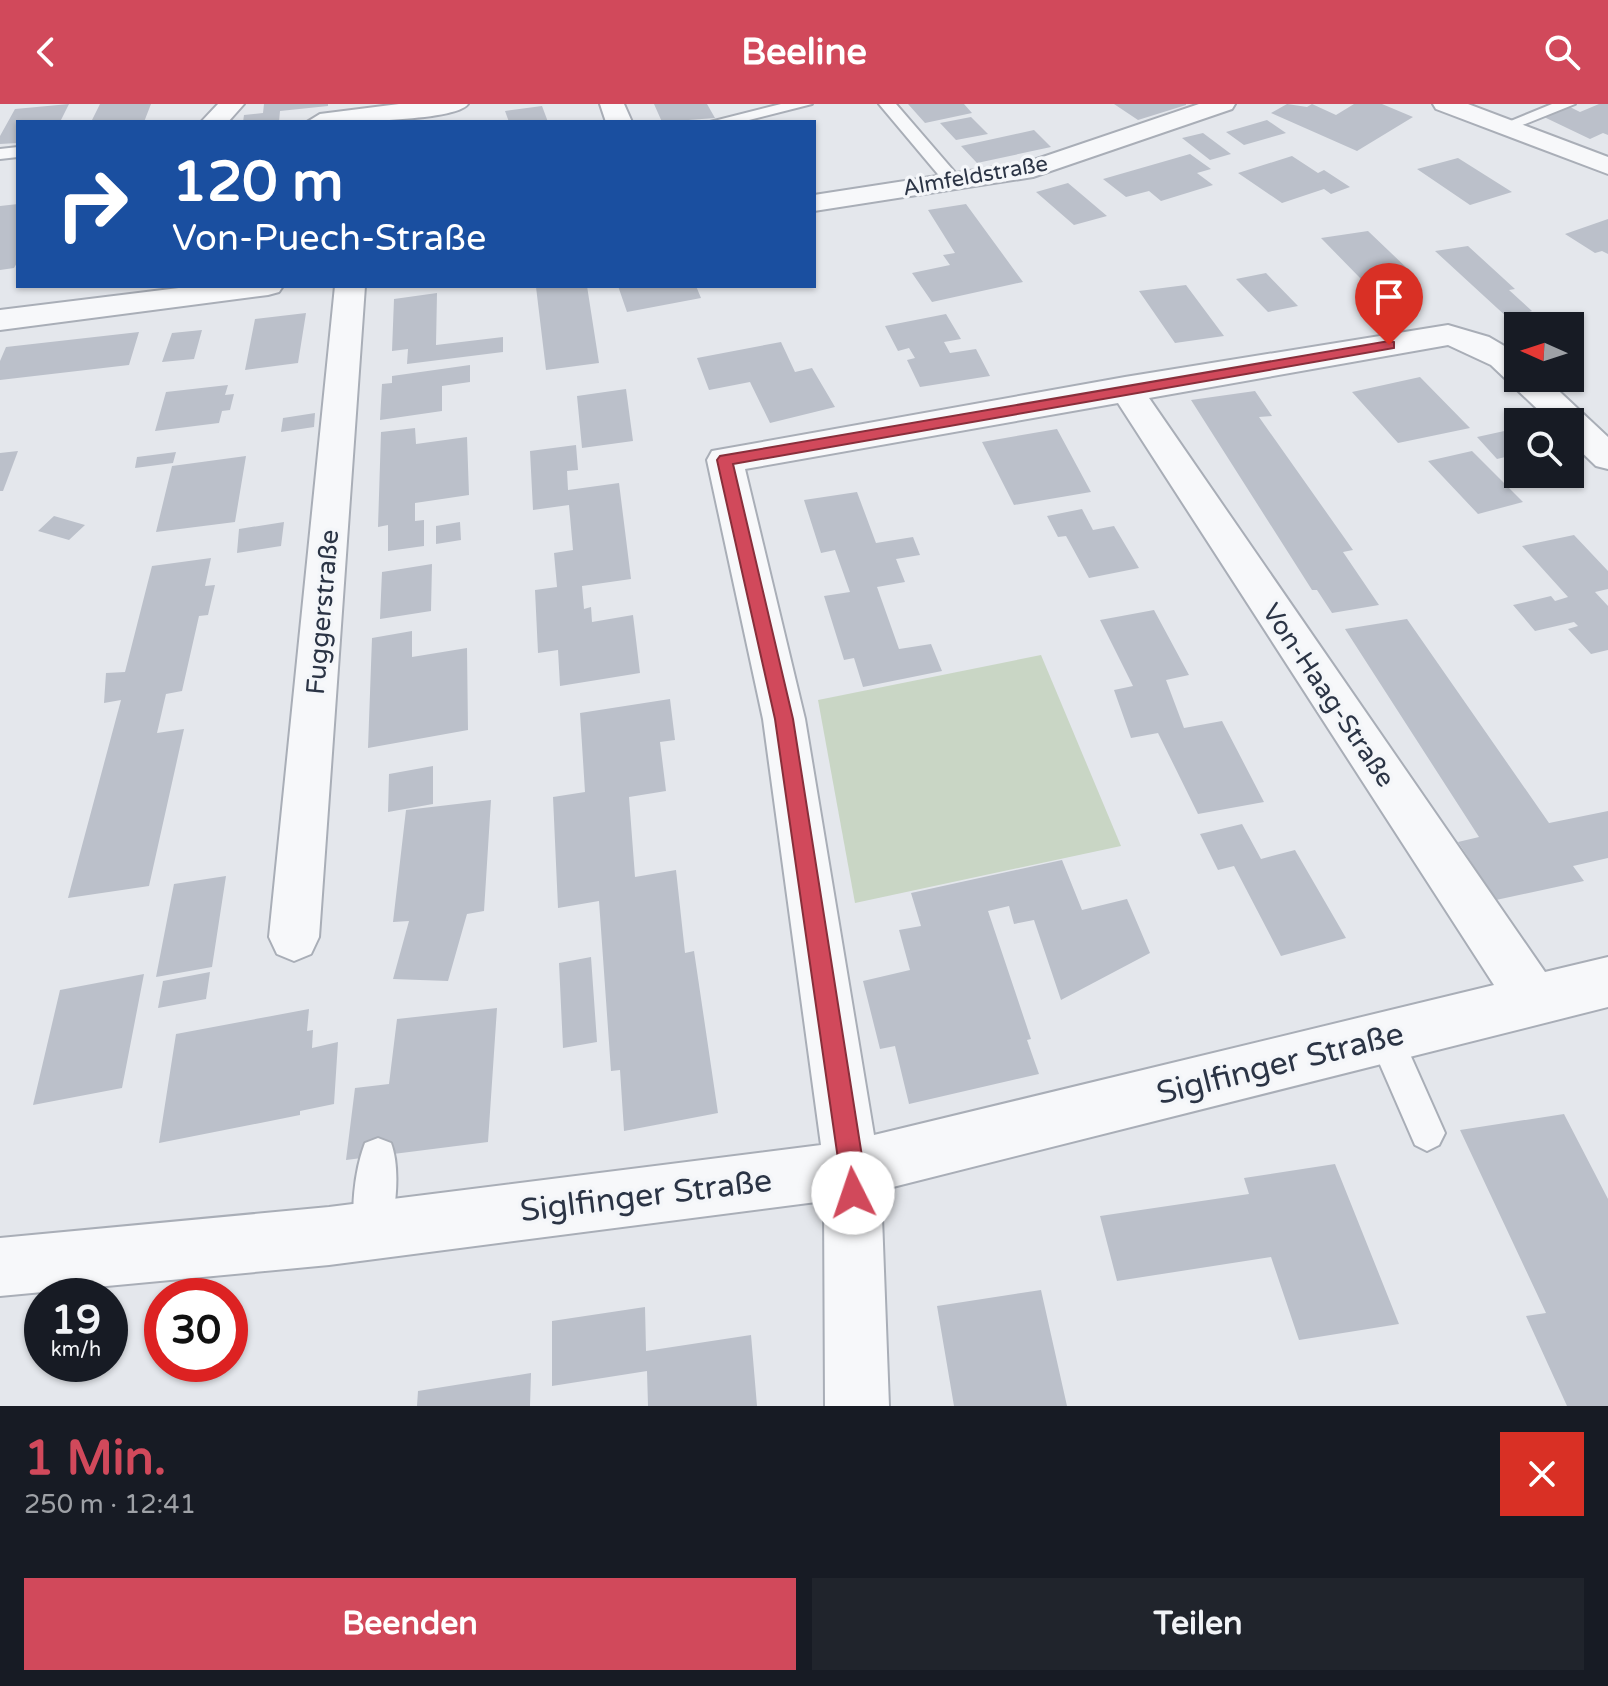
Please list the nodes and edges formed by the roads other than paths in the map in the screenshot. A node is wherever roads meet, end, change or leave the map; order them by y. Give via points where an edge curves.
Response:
1 (232, 104) edge
2 (456, 104) edge
3 (804, 104) edge
4 (887, 104) edge
5 (1223, 104) edge
6 (1445, 104) edge
7 (1567, 104) edge
8 (216, 120) edge
9 (335, 120) edge
10 (728, 120) edge
11 (1504, 127) junction
12 (1608, 166) edge
13 (953, 181) junction
14 (816, 203) edge
15 (34, 288) edge
16 (252, 288) edge
17 (350, 288) edge
18 (0, 320) edge
19 (1504, 358) edge
20 (1125, 388) junction
21 (1540, 392) edge
22 (1608, 457) edge
23 (294, 937) dead end
24 (1608, 982) edge
25 (1534, 1001) junction
26 (1385, 1037) junction
27 (1427, 1133) dead end
28 (378, 1156) dead end
29 (852, 1169) junction
30 (372, 1230) junction
31 (0, 1267) edge
32 (857, 1406) edge

1 - 8 street
2 - 9 street
3 - 10 lane
4 - 13 lane
5 - 13 street, Almfeldstraße via 1033,169
6 - 11 street
7 - 11 lane
11 - 12 street
13 - 14 street, Almfeldstraße
15 - 18 street
16 - 18 street
17 - 23 street, Fuggerstraße
19 - 20 street via 1476,341 1448,335
20 - 25 street, Von-Haag-Straße
20 - 29 street via 725,460 784,719
21 - 22 street
24 - 25 street, Siglfinger Straße
25 - 26 street, Siglfinger Straße
26 - 27 lane
26 - 29 street, Siglfinger Straße
28 - 30 lane
29 - 30 street, Siglfinger Straße
29 - 32 street
30 - 31 street, Siglfinger Straße

